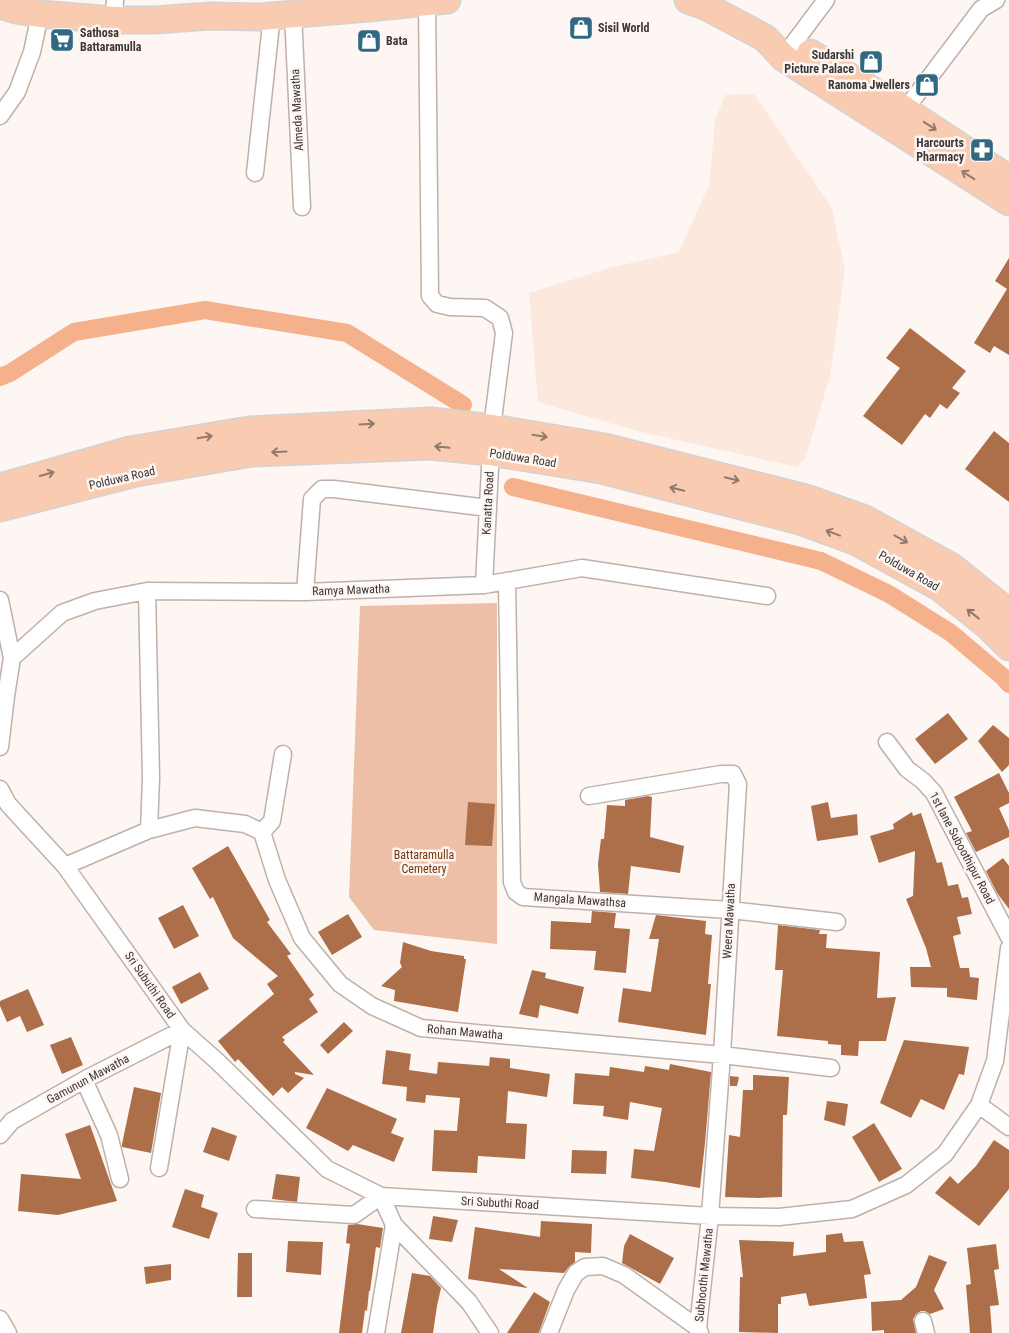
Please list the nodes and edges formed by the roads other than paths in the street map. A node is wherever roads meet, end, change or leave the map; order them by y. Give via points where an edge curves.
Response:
1 (826, 0) edge
2 (996, 0) edge
3 (437, 1) edge
4 (698, 2) edge
5 (368, 4) edge
6 (0, 5) edge
7 (210, 8) edge
8 (59, 10) edge
9 (114, 10) edge
10 (271, 11) edge
11 (765, 38) junction
12 (793, 44) junction
13 (905, 110) junction
14 (0, 116) edge
15 (255, 173) dead end
16 (1007, 189) edge
17 (302, 207) dead end
18 (491, 440) junction
19 (0, 486) edge
20 (0, 508) edge
21 (488, 508) junction
22 (507, 581) junction
23 (484, 585) junction
24 (147, 591) junction
25 (305, 592) junction
26 (767, 596) dead end
27 (0, 600) edge
28 (1009, 613) edge
29 (1009, 646) edge
30 (12, 658) junction
31 (887, 742) dead end
32 (0, 747) edge
33 (283, 754) dead end
34 (0, 789) edge
35 (589, 796) dead end
36 (149, 830) junction
37 (262, 832) junction
38 (65, 866) junction
39 (730, 910) junction
40 (837, 922) dead end
41 (1009, 937) edge
42 (1009, 948) edge
43 (182, 1030) junction
44 (722, 1055) junction
45 (831, 1068) dead end
46 (84, 1080) junction
47 (979, 1105) junction
48 (1009, 1127) edge
49 (0, 1134) edge
50 (159, 1168) dead end
51 (120, 1179) dead end
52 (381, 1196) junction
53 (255, 1209) dead end
54 (710, 1216) junction
55 (394, 1226) junction
56 (0, 1319) edge
57 (699, 1331) edge
58 (8, 1333) edge
59 (376, 1333) edge
60 (490, 1333) edge
61 (549, 1333) edge

1 - 12 street
2 - 13 street via 982,10
3 - 5 main road
3 - 18 street, Kanatta Road via 430,296 437,304 485,308 500,318 504,333
4 - 11 main road
5 - 10 main road
6 - 8 main road via 16,10
7 - 9 main road via 155,20
7 - 10 main road
8 - 9 main road
8 - 14 street via 32,52 17,92
10 - 15 street
10 - 17 street, Almeda Mawatha
11 - 12 main road
16 -> 11 main road via 784,58
12 - 13 main road
13 -> 16 main road
19 -> 18 main road, Polduwa Road via 130,450 249,430 431,421
18 -> 20 main road, Polduwa Road via 252,454 136,473
18 - 21 street, Kanatta Road
18 -> 28 main road, Polduwa Road via 606,446 806,498 865,519 952,567
29 -> 18 main road, Polduwa Road via 939,587 855,541 800,521
21 - 23 street, Kanatta Road
21 - 25 street via 322,489 312,499
22 - 23 street, Ramya Mawatha
22 - 26 street, Ramya Mawatha via 582,568
22 - 39 street, Mangala Mawathsa via 512,882 516,892 523,897
23 - 25 street, Ramya Mawatha
24 - 25 street, Ramya Mawatha
24 - 30 street, Ramya Mawatha via 94,601 62,613
24 - 36 street
27 - 30 street
30 - 32 street
31 - 41 street, 1st lane Suboothipur Road via 906,768 934,793
33 - 37 street via 272,821
34 - 38 street, Sri Subuthi Road via 8,804
35 - 39 street, Weera Mawatha via 733,774 738,784
36 - 37 street via 195,818 245,824
36 - 38 street
37 - 44 street, Rohan Mawatha via 277,880 302,938 340,984 372,1006 421,1028
38 - 43 street, Sri Subuthi Road
39 - 40 street, Mangala Mawathsa
39 - 44 street, Weera Mawatha
42 - 47 street, Sri Subuthi Road via 996,1061
43 - 46 street, Gamunun Mawatha
43 - 50 street
43 - 52 street, Sri Subuthi Road via 327,1169
44 - 45 street, Rohan Mawatha
44 - 54 street, Weera Mawatha
46 - 49 street, Gamunun Mawatha via 12,1121
46 - 51 street via 109,1135
47 - 48 street
47 - 54 street, Sri Subuthi Road via 945,1154 906,1185 852,1210 779,1217
52 - 53 street via 354,1214
52 - 54 street, Sri Subuthi Road
52 - 55 street
54 - 57 street, Subhoothi Mawatha
55 - 59 street
55 - 60 street via 469,1302
56 - 58 street
57 - 61 street via 624,1275 603,1266 585,1268 576,1273

